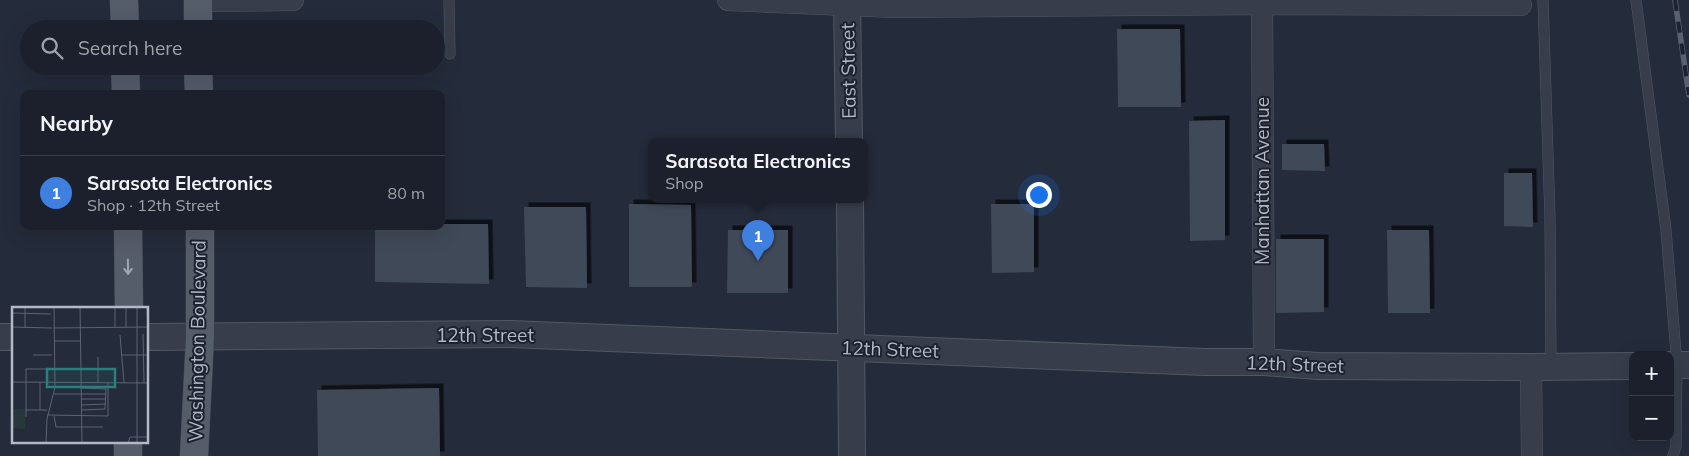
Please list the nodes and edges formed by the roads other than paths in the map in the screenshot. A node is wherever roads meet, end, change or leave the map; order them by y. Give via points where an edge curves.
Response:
1 (124, 0) edge
2 (198, 0) edge
3 (293, 0) edge
4 (449, 0) edge
5 (728, 0) edge
6 (1636, 0) edge
7 (1262, 2) edge
8 (848, 3) edge
9 (1044, 3) edge
10 (1521, 3) edge
11 (1543, 3) edge
12 (125, 20) edge
13 (198, 20) edge
14 (450, 54) dead end
15 (125, 75) edge
16 (198, 75) edge
17 (126, 90) edge
18 (199, 90) edge
19 (849, 138) edge
20 (850, 203) edge
21 (128, 230) edge
22 (200, 230) edge
23 (129, 307) edge
24 (149, 337) edge
25 (200, 337) junction
26 (851, 347) junction
27 (1264, 362) junction
28 (1679, 365) edge
29 (1629, 366) edge
30 (1541, 367) junction
31 (194, 456) edge
32 (852, 456) edge
33 (1532, 456) edge
34 (1673, 456) edge

1 - 12 main road
2 - 3 street
2 - 13 main road
4 - 14 lane
5 - 8 street
6 - 28 lane via 1666,230
7 - 9 street
7 - 10 street
7 - 27 street, Manhattan Avenue
8 - 9 street
8 - 19 street, East Street
10 - 11 lane
11 - 30 lane via 1550,218
15 - 17 main road
16 - 18 main road
20 - 26 street
21 -> 23 main road
22 - 25 main road, Washington Boulevard
24 - 25 street, 12th Street
25 - 26 street, 12th Street via 510,334
25 - 31 main road, Washington Boulevard
26 - 27 street, 12th Street
26 - 32 street
27 - 30 street, 12th Street via 1318,366
28 - 34 lane
29 - 30 street, 12th Street
30 - 33 street

